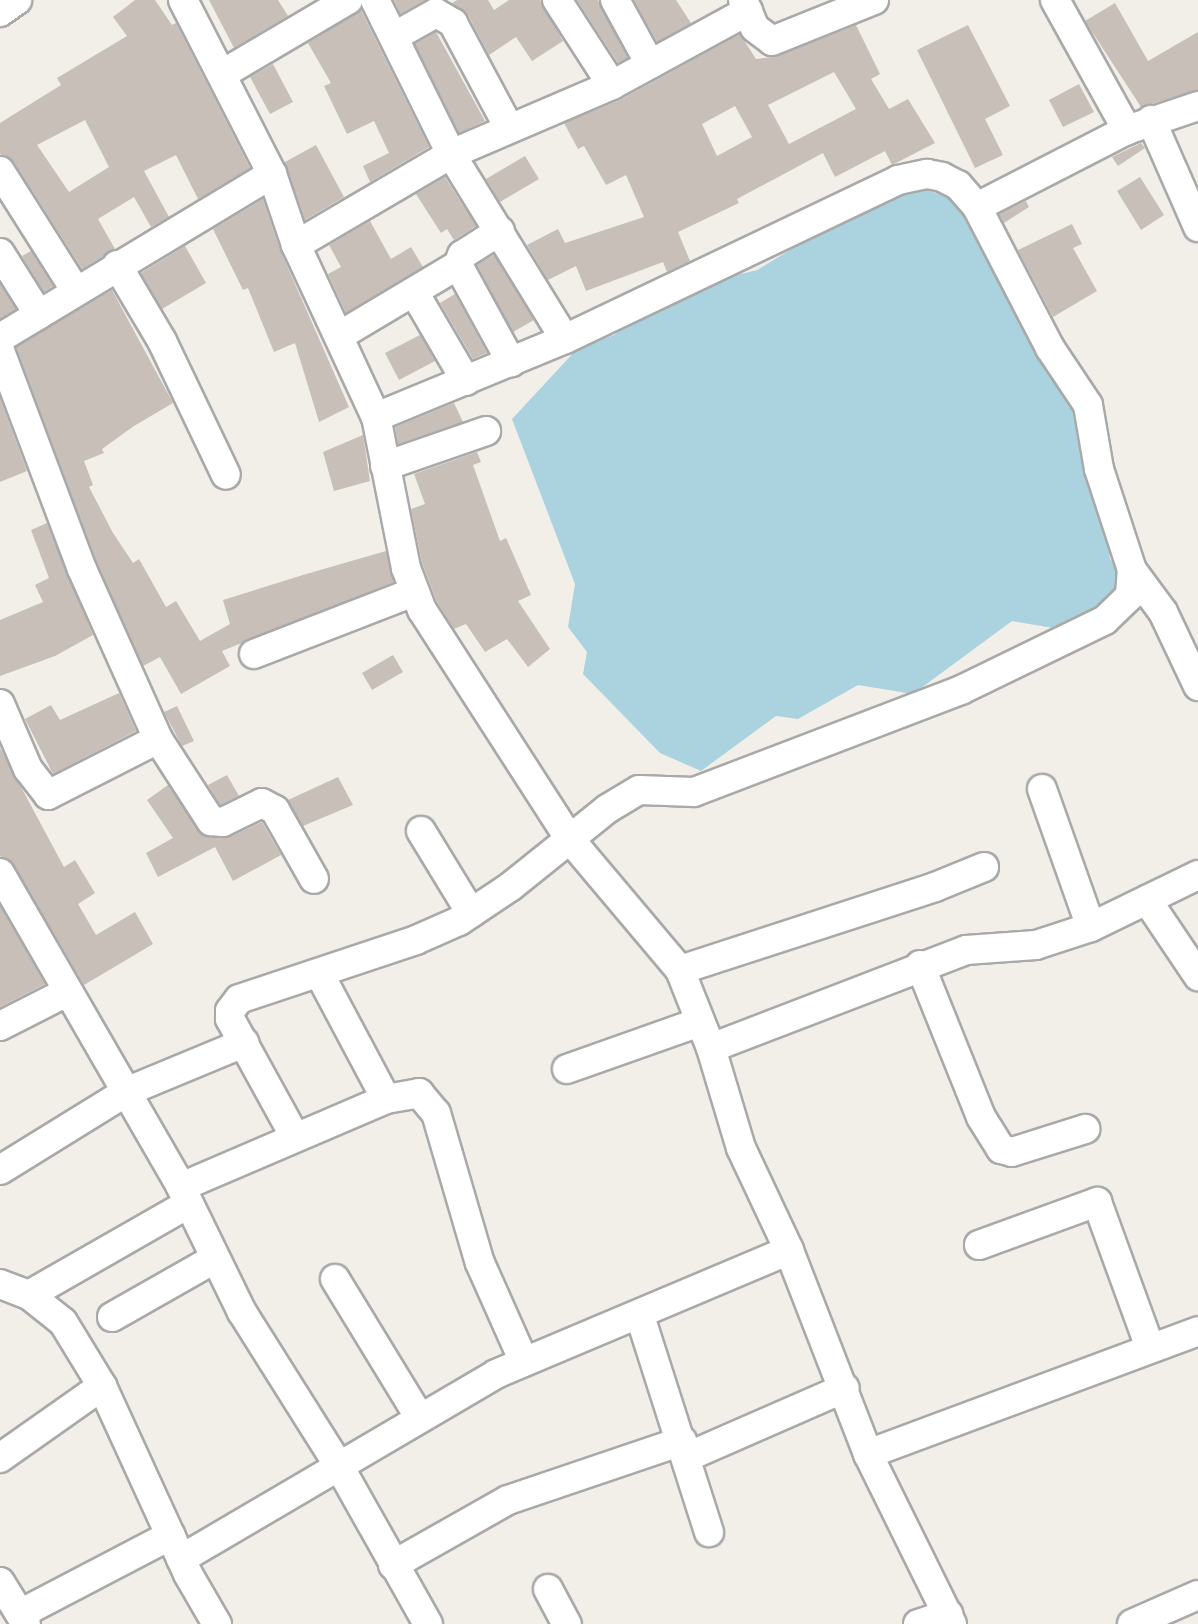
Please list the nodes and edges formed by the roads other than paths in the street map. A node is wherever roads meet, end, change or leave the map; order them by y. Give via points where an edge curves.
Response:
1 (17, 0) edge
2 (183, 0) edge
3 (348, 0) edge
4 (375, 0) edge
5 (557, 0) edge
6 (615, 0) edge
7 (874, 0) edge
8 (1055, 0) edge
9 (746, 6) edge
10 (0, 12) edge
11 (395, 36) junction
12 (650, 64) junction
13 (224, 73) junction
14 (612, 85) junction
15 (1198, 106) edge
16 (1139, 125) junction
17 (508, 126) junction
18 (451, 154) junction
19 (0, 171) edge
20 (272, 174) junction
21 (978, 207) junction
22 (1198, 227) edge
23 (500, 231) junction
24 (296, 245) junction
25 (0, 253) edge
26 (117, 265) junction
27 (458, 265) junction
28 (76, 291) junction
29 (414, 292) junction
30 (40, 315) junction
31 (339, 336) junction
32 (0, 338) edge
33 (565, 339) junction
34 (0, 351) edge
35 (511, 362) junction
36 (467, 381) junction
37 (376, 417) junction
38 (485, 431) dead end
39 (385, 466) junction
40 (226, 475) dead end
41 (1132, 570) junction
42 (414, 592) junction
43 (254, 654) dead end
44 (1198, 686) edge
45 (0, 704) edge
46 (6, 734) edge
47 (158, 739) junction
48 (1042, 789) dead end
49 (421, 831) dead end
50 (569, 838) junction
51 (984, 867) dead end
52 (1198, 875) edge
53 (1, 878) edge
54 (314, 879) dead end
55 (1147, 900) junction
56 (471, 913) junction
57 (1091, 927) junction
58 (920, 965) junction
59 (680, 970) junction
60 (319, 972) junction
61 (1198, 976) edge
62 (68, 992) junction
63 (700, 1022) junction
64 (0, 1026) edge
65 (244, 1043) junction
66 (711, 1048) junction
67 (567, 1069) dead end
68 (128, 1091) junction
69 (386, 1100) junction
70 (1085, 1129) dead end
71 (295, 1137) junction
72 (0, 1170) edge
73 (183, 1196) junction
74 (979, 1245) dead end
75 (789, 1250) junction
76 (214, 1259) junction
77 (335, 1279) dead end
78 (0, 1284) edge
79 (29, 1295) junction
80 (640, 1316) junction
81 (113, 1317) dead end
82 (1198, 1331) edge
83 (1150, 1348) junction
84 (524, 1362) junction
85 (102, 1386) junction
86 (845, 1388) junction
87 (419, 1418) junction
88 (685, 1449) junction
89 (868, 1454) junction
90 (0, 1458) edge
91 (339, 1466) junction
92 (709, 1532) dead end
93 (176, 1547) junction
94 (393, 1565) junction
95 (0, 1582) edge
96 (548, 1588) dead end
97 (1198, 1595) edge
98 (23, 1619) edge
99 (950, 1619) edge
100 (217, 1624) edge
101 (428, 1624) edge
102 (567, 1624) edge
103 (918, 1624) edge
104 (1132, 1624) edge

1 - 10 street
2 - 13 street
3 - 13 street
4 - 11 street
5 - 14 street
6 - 12 street
7 - 9 street via 772,41 761,35
8 - 16 street
9 - 12 street
11 - 17 street via 436,13 453,23
11 - 18 street
12 - 14 street
13 - 20 street
14 - 17 street
15 - 16 street
16 - 21 street
16 - 22 street
17 - 18 street
18 - 23 street
18 - 24 street
19 - 28 street
20 - 24 street
20 - 26 street
21 - 33 street via 958,184 942,177 927,174 898,180
21 - 41 street via 1050,348 1088,405 1099,469
23 - 27 street via 462,256
23 - 33 street
24 - 31 street
25 - 30 street
26 - 28 street
26 - 40 street via 162,341
27 - 29 street
27 - 35 street
28 - 30 street
29 - 31 street
29 - 36 street
30 - 32 street
31 - 37 street
33 - 35 street
34 - 47 street via 82,569
35 - 36 street
36 - 37 street
37 - 39 street
38 - 39 street
39 - 42 street
41 - 44 street via 1163,612
41 - 50 street via 1130,596 1105,620 961,691 694,792 639,790
42 - 43 street
42 - 50 street via 432,629
45 - 46 street
46 - 47 street via 48,795
47 - 54 street via 211,821 223,822 262,803 275,810
48 - 57 street
49 - 56 street
50 - 56 street
50 - 59 street
51 - 59 street via 936,887
52 - 55 street
53 - 62 street
55 - 57 street
55 - 61 street
56 - 60 street via 416,940
57 - 58 street via 1037,945 978,946
58 - 66 street
58 - 70 street via 981,1117 1000,1149 1012,1152
59 - 63 street
60 - 65 street via 233,1004 230,1018
60 - 69 street
62 - 64 street
62 - 68 street
63 - 66 street
63 - 67 street
65 - 68 street
65 - 71 street
66 - 75 street via 741,1148
68 - 72 street
68 - 73 street
69 - 71 street
69 - 84 street via 419,1093 436,1113 480,1263
71 - 73 street
73 - 76 street
73 - 79 street
74 - 83 street via 1097,1202
75 - 80 street
75 - 86 street
76 - 81 street
76 - 91 street
77 - 87 street
78 - 79 street
79 - 85 street via 63,1322
80 - 84 street
80 - 88 street
82 - 83 street
83 - 89 street
84 - 87 street
85 - 90 street
85 - 93 street
86 - 88 street
86 - 89 street
87 - 91 street
88 - 92 street
88 - 94 street via 508,1500
89 - 99 street
91 - 93 street
91 - 94 street
93 - 98 street
93 - 100 street
94 - 101 street
95 - 98 street
96 - 102 street
97 - 104 street
99 - 103 street

